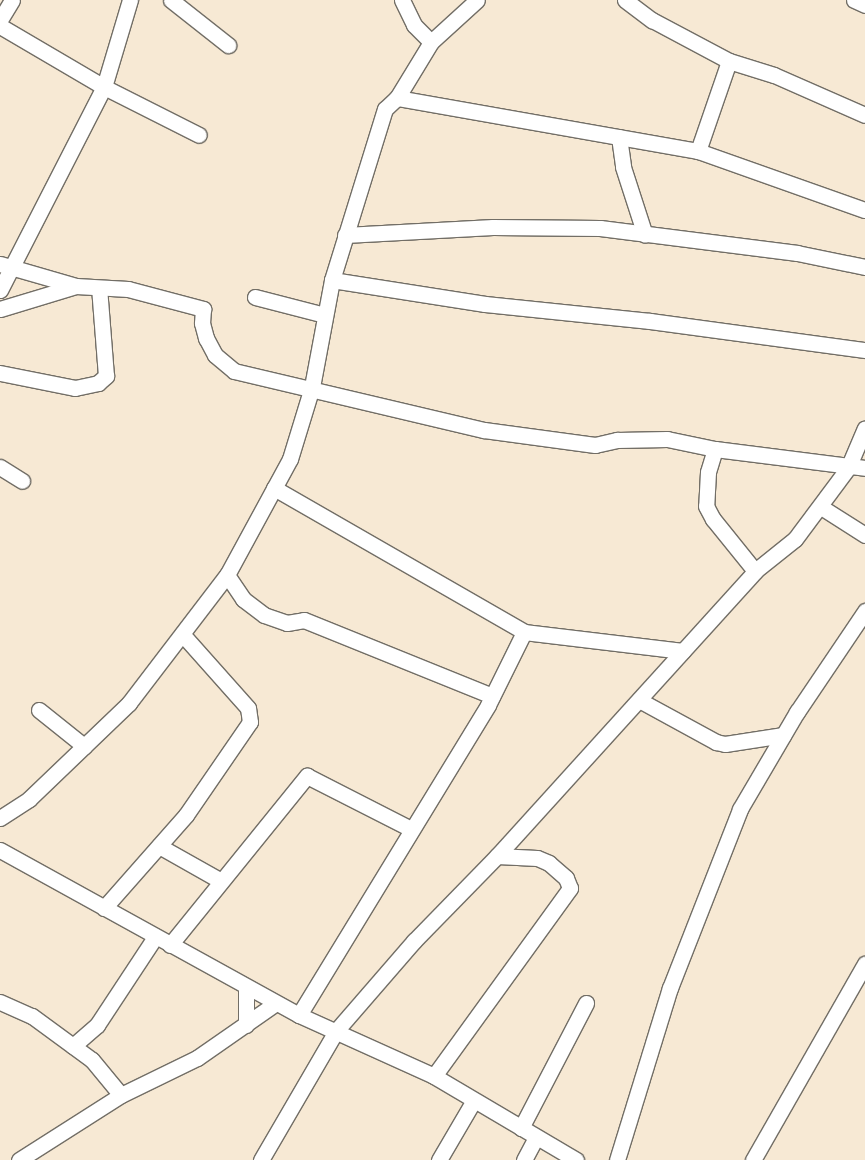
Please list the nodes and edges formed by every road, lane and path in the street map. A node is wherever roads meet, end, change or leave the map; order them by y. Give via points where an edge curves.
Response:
1 (12, 0) edge
2 (130, 0) edge
3 (171, 0) edge
4 (402, 0) edge
5 (477, 0) edge
6 (625, 0) edge
7 (854, 0) edge
8 (865, 5) edge
9 (0, 20) edge
10 (0, 26) edge
11 (432, 42) junction
12 (228, 44) dead end
13 (729, 61) junction
14 (104, 87) junction
15 (397, 98) junction
16 (865, 115) edge
17 (199, 135) dead end
18 (619, 137) junction
19 (698, 151) junction
20 (865, 210) edge
21 (345, 235) junction
22 (645, 235) junction
23 (5, 266) edge
24 (865, 267) edge
25 (332, 280) junction
26 (76, 286) junction
27 (99, 288) junction
28 (0, 290) edge
29 (255, 297) dead end
30 (0, 309) edge
31 (325, 315) junction
32 (865, 350) edge
33 (0, 373) edge
34 (312, 387) junction
35 (865, 428) edge
36 (715, 449) junction
37 (0, 467) edge
38 (848, 468) junction
39 (865, 468) edge
40 (22, 481) dead end
41 (274, 488) junction
42 (821, 507) junction
43 (865, 535) edge
44 (755, 571) junction
45 (227, 575) junction
46 (865, 611) edge
47 (524, 632) junction
48 (182, 634) junction
49 (684, 651) junction
50 (492, 696) junction
51 (639, 700) junction
52 (39, 710) dead end
53 (783, 735) junction
54 (84, 746) junction
55 (0, 818) edge
56 (411, 828) junction
57 (159, 846) junction
58 (0, 850) edge
59 (496, 856) junction
60 (221, 881) junction
61 (104, 908) junction
62 (155, 937) junction
63 (170, 945) junction
64 (865, 964) edge
65 (246, 987) junction
66 (0, 1002) edge
67 (276, 1003) junction
68 (586, 1003) dead end
69 (299, 1015) junction
70 (246, 1026) junction
71 (336, 1031) junction
72 (73, 1046) junction
73 (434, 1076) junction
74 (121, 1096) junction
75 (474, 1100) junction
76 (521, 1128) junction
77 (536, 1137) junction
78 (19, 1160) edge
79 (261, 1160) edge
80 (439, 1160) edge
81 (524, 1160) edge
82 (576, 1160) edge
83 (617, 1160) edge
84 (753, 1160) edge

1 - 9 street
2 - 14 street
3 - 12 street
4 - 11 street via 414,25
5 - 11 street
6 - 13 street via 652,20
7 - 8 street
10 - 14 street
11 - 15 street
13 - 16 street via 774,74
13 - 19 street
14 - 17 street
14 - 23 street
15 - 18 street
15 - 21 street via 385,109
18 - 19 street
18 - 22 street via 625,174
19 - 20 street
21 - 22 street via 493,227 600,228
21 - 25 street
22 - 24 street via 797,253
23 - 26 street
23 - 28 street
25 - 31 street
25 - 32 street via 485,304 650,321
26 - 27 street
26 - 30 street
27 - 33 street via 106,376 98,383 75,388
27 - 34 street via 128,289 202,309 206,338 224,364 234,371
29 - 31 street
31 - 34 street
34 - 36 street via 484,430 595,445 617,440 668,439
34 - 41 street via 290,459
35 - 38 street
36 - 38 street
36 - 44 street via 708,472 706,506
37 - 40 street
38 - 39 street
38 - 42 street
41 - 45 street
41 - 47 street
42 - 43 street
42 - 44 street via 795,539
44 - 49 street
45 - 48 street
45 - 50 street via 243,598 264,615 287,623 304,620
46 - 53 street
47 - 49 street
47 - 50 street
48 - 54 street via 129,703
48 - 57 street via 248,708 250,722 186,815
49 - 51 street
50 - 56 street
51 - 53 street via 716,742 725,744
51 - 59 street
52 - 54 street
53 - 83 street via 736,818 670,988
54 - 55 street via 29,799
56 - 60 street via 307,776
56 - 69 street
57 - 60 street
57 - 61 street
58 - 61 street
59 - 71 street via 414,941
59 - 73 street via 537,858 549,863 566,878 570,888
60 - 63 street
61 - 62 street
62 - 63 street
62 - 72 street via 96,1025
63 - 65 street
64 - 84 street
65 - 67 street
65 - 70 street
66 - 72 street via 32,1016
67 - 69 street
67 - 70 street
68 - 76 street
69 - 71 street
70 - 74 street via 197,1058
71 - 73 street
71 - 79 street
72 - 74 street via 102,1069
73 - 75 street
74 - 78 street
75 - 76 street
75 - 80 street
76 - 77 street
77 - 81 street
77 - 82 street

